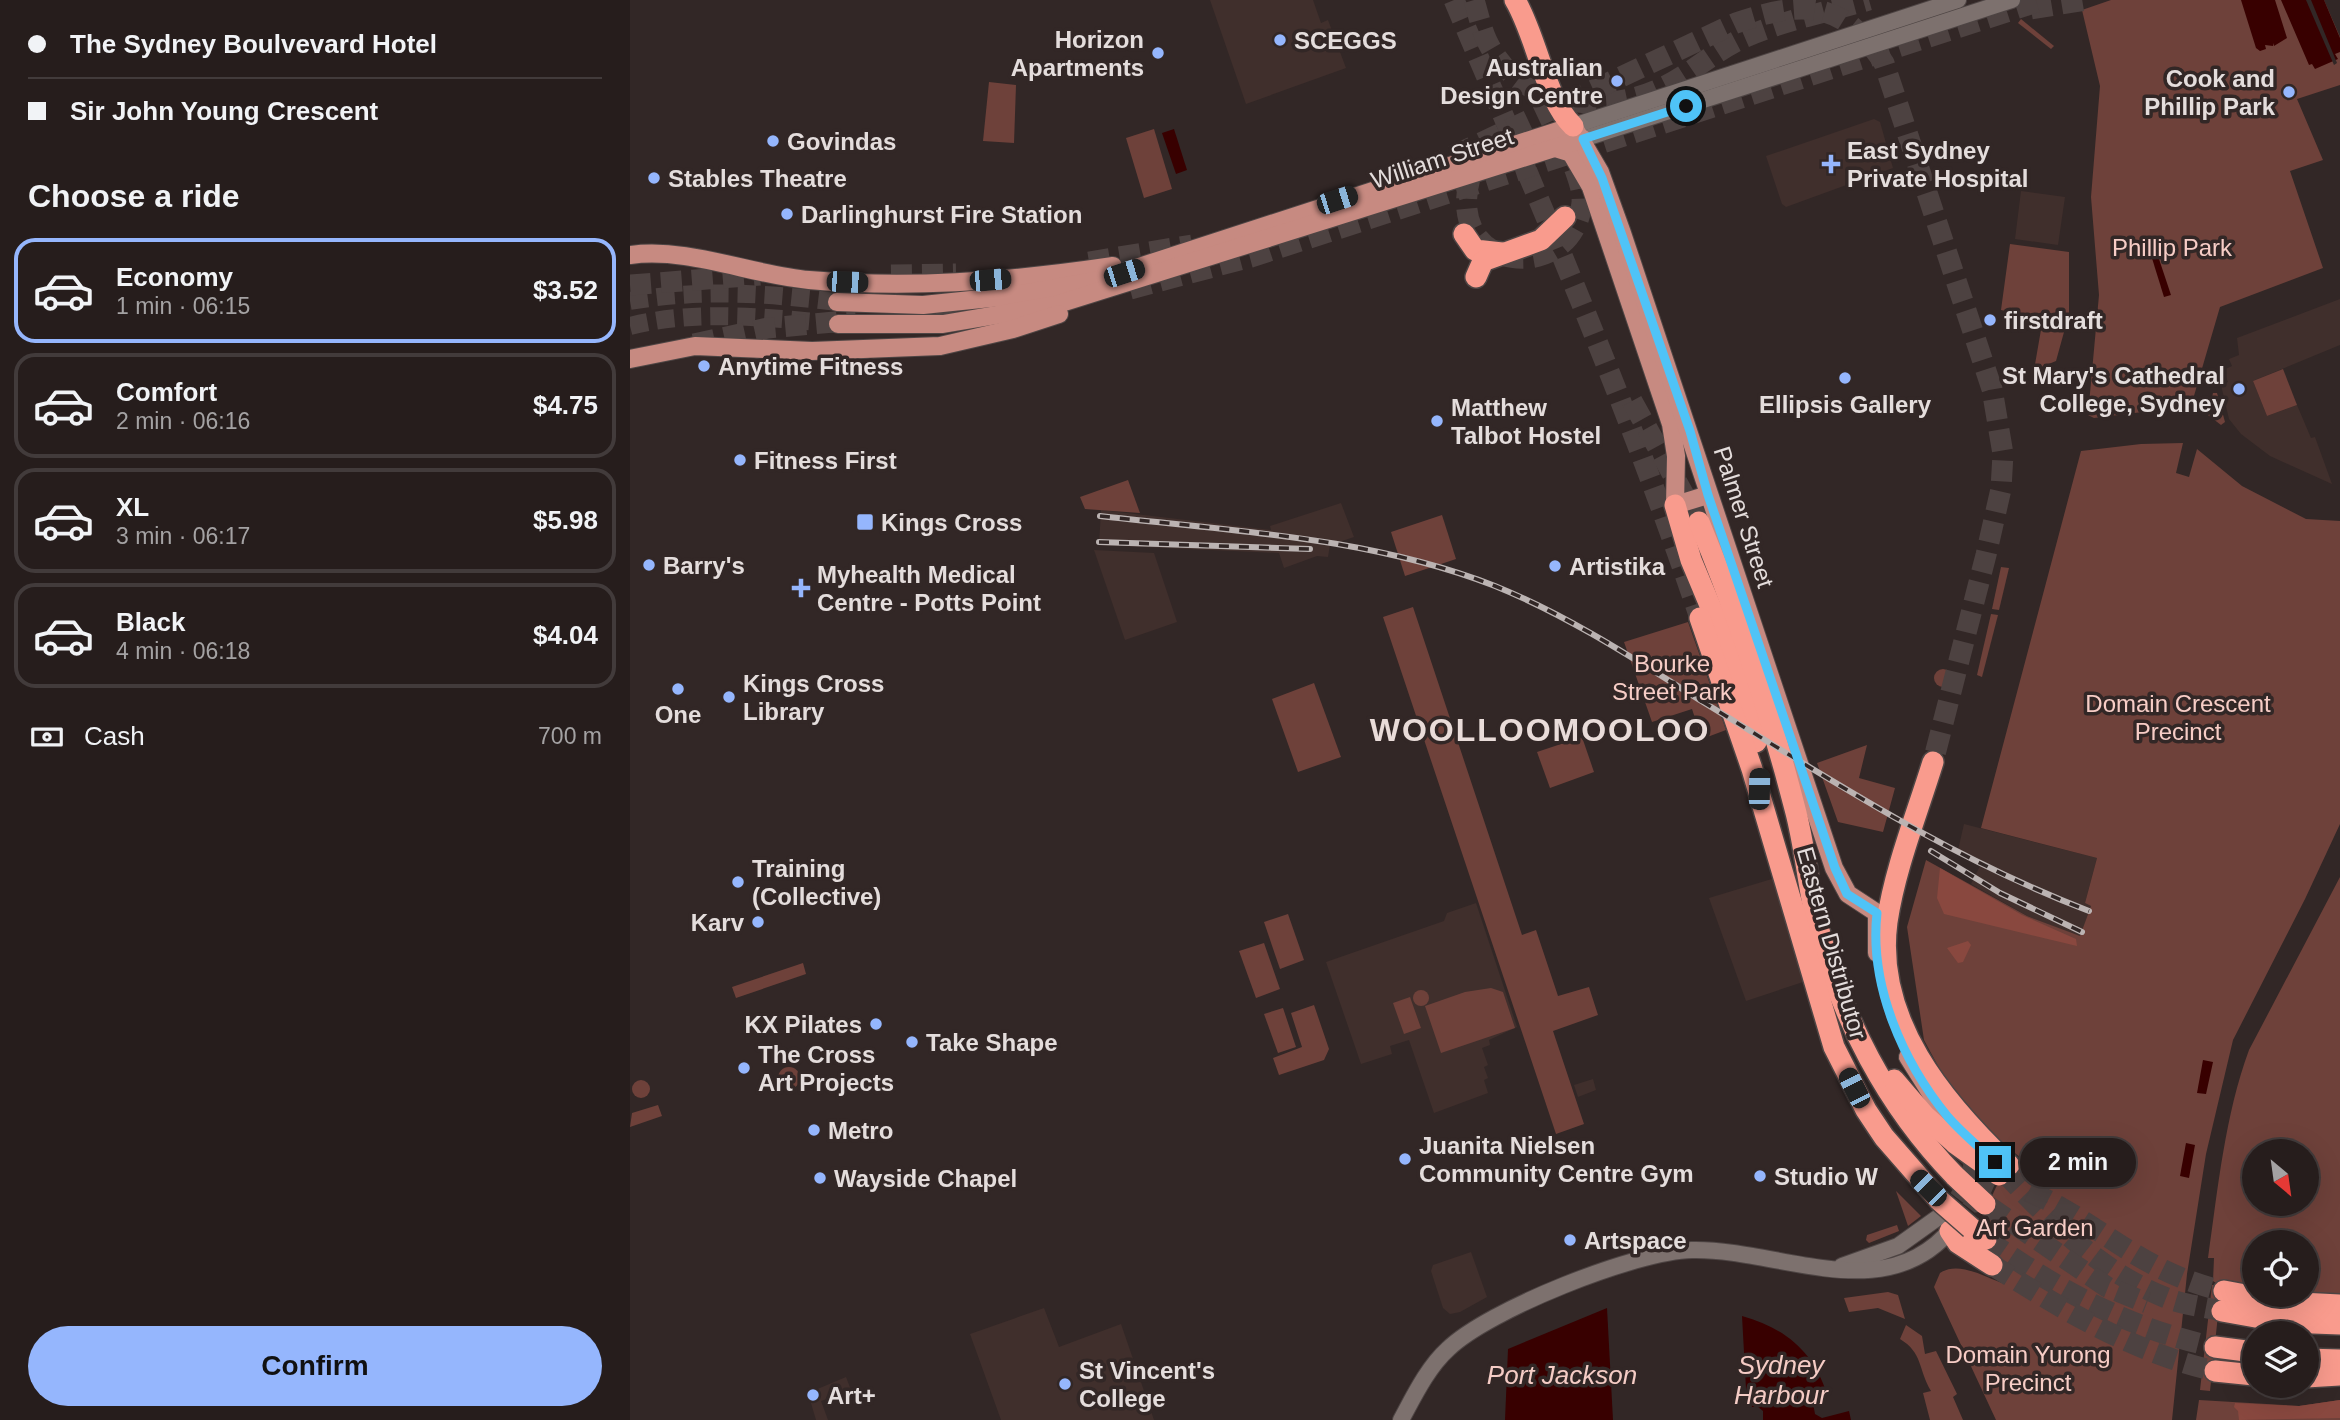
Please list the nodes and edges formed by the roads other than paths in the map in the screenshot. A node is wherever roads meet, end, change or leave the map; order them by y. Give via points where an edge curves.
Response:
1 (1515, 0) edge
2 (1958, 0) edge
3 (2012, 0) tunnel mouth
4 (1865, 30) junction
5 (1871, 46) junction
6 (1723, 85) junction
7 (1578, 132) junction
8 (1555, 148) junction
9 (1390, 183) junction
10 (1447, 183) junction
11 (1565, 217) dead end
12 (1464, 234) dead end
13 (1507, 252) junction
14 (1183, 253) junction
15 (630, 255) edge
16 (1163, 272) junction
17 (1476, 277) dead end
18 (837, 302) tunnel mouth
19 (838, 324) tunnel mouth
20 (630, 359) edge
21 (1708, 495) junction
22 (1675, 505) junction
23 (1699, 522) tunnel mouth
24 (1700, 618) tunnel mouth
25 (1933, 762) tunnel mouth
26 (1759, 789) junction
27 (1854, 1028) junction
28 (1961, 1140) junction
29 (1986, 1205) tunnel mouth
30 (1955, 1223) junction
31 (1915, 1236) junction
32 (1861, 1261) junction
33 (1907, 1262) junction
34 (1992, 1265) tunnel mouth
35 (1833, 1269) junction
36 (2340, 1305) edge
37 (2222, 1308) junction
38 (2340, 1318) edge
39 (2260, 1321) edge
40 (2340, 1324) edge
41 (2340, 1333) edge
42 (2319, 1334) edge
43 (2216, 1347) tunnel mouth
44 (2242, 1350) edge
45 (2319, 1359) edge
46 (2340, 1360) edge
47 (2215, 1371) tunnel mouth
48 (2242, 1374) edge
49 (2340, 1375) edge
50 (2319, 1376) edge
51 (1401, 1420) edge

1 - 7 highway via 1535,40 1558,108
2 - 4 main road, William Street
3 - 5 main road, William Street
4 - 5 main road
4 - 6 main road, William Street
5 - 6 main road, William Street
6 - 7 main road, William Street
7 - 8 main road, William Street
7 - 9 main road, William Street
7 - 21 main road, Palmer Street via 1606,189
8 - 10 main road, William Street
8 - 22 main road, Palmer Street via 1576,159 1605,224 1671,424
9 - 10 main road via 1440,177
9 - 14 main road, William Street
10 - 16 main road, William Street
11 - 13 highway via 1547,236
12 - 13 highway via 1479,251
13 - 17 highway via 1481,263
14 - 15 main road via 1069,272 906,283 793,279 673,256
14 - 18 main road, William Street via 1099,280 1010,296 923,305
16 - 19 main road, William Street via 1055,305 993,318 908,326
16 - 20 main road via 1075,309 952,345 813,351 695,346
21 - 22 main road
21 - 28 main road, Palmer Street via 1839,878 1847,894 1877,913 1877,952 1892,1019 1921,1081
22 - 26 highway via 1683,538 1740,682 1759,760
23 - 27 highway, Eastern Distributor via 1773,729 1797,813 1826,956
24 - 26 highway, Eastern Distributor
25 - 28 highway, bridge via 1892,898 1886,934 1888,967 1901,1019 1924,1068 1999,1167
26 - 30 highway, Eastern Distributor via 1834,1047 1884,1137
27 - 28 highway via 1912,1102
27 - 29 highway, Eastern Distributor, bridge via 1898,1108 1955,1177
30 - 31 main road
30 - 33 main road via 1937,1245
30 - 34 highway, Eastern Distributor via 1958,1243
31 - 32 main road
31 - 33 main road via 1906,1252
32 - 33 main road via 1897,1258
32 - 35 main road
33 - 35 main road via 1875,1272
35 - 51 main road via 1732,1251 1691,1250 1612,1268 1511,1308 1474,1329 1447,1350
36 - 37 highway via 2283,1302
37 - 38 highway
37 - 39 highway
37 - 40 highway via 2283,1322
41 - 42 highway
43 - 44 highway
45 - 46 highway
47 - 48 highway
49 - 50 highway

